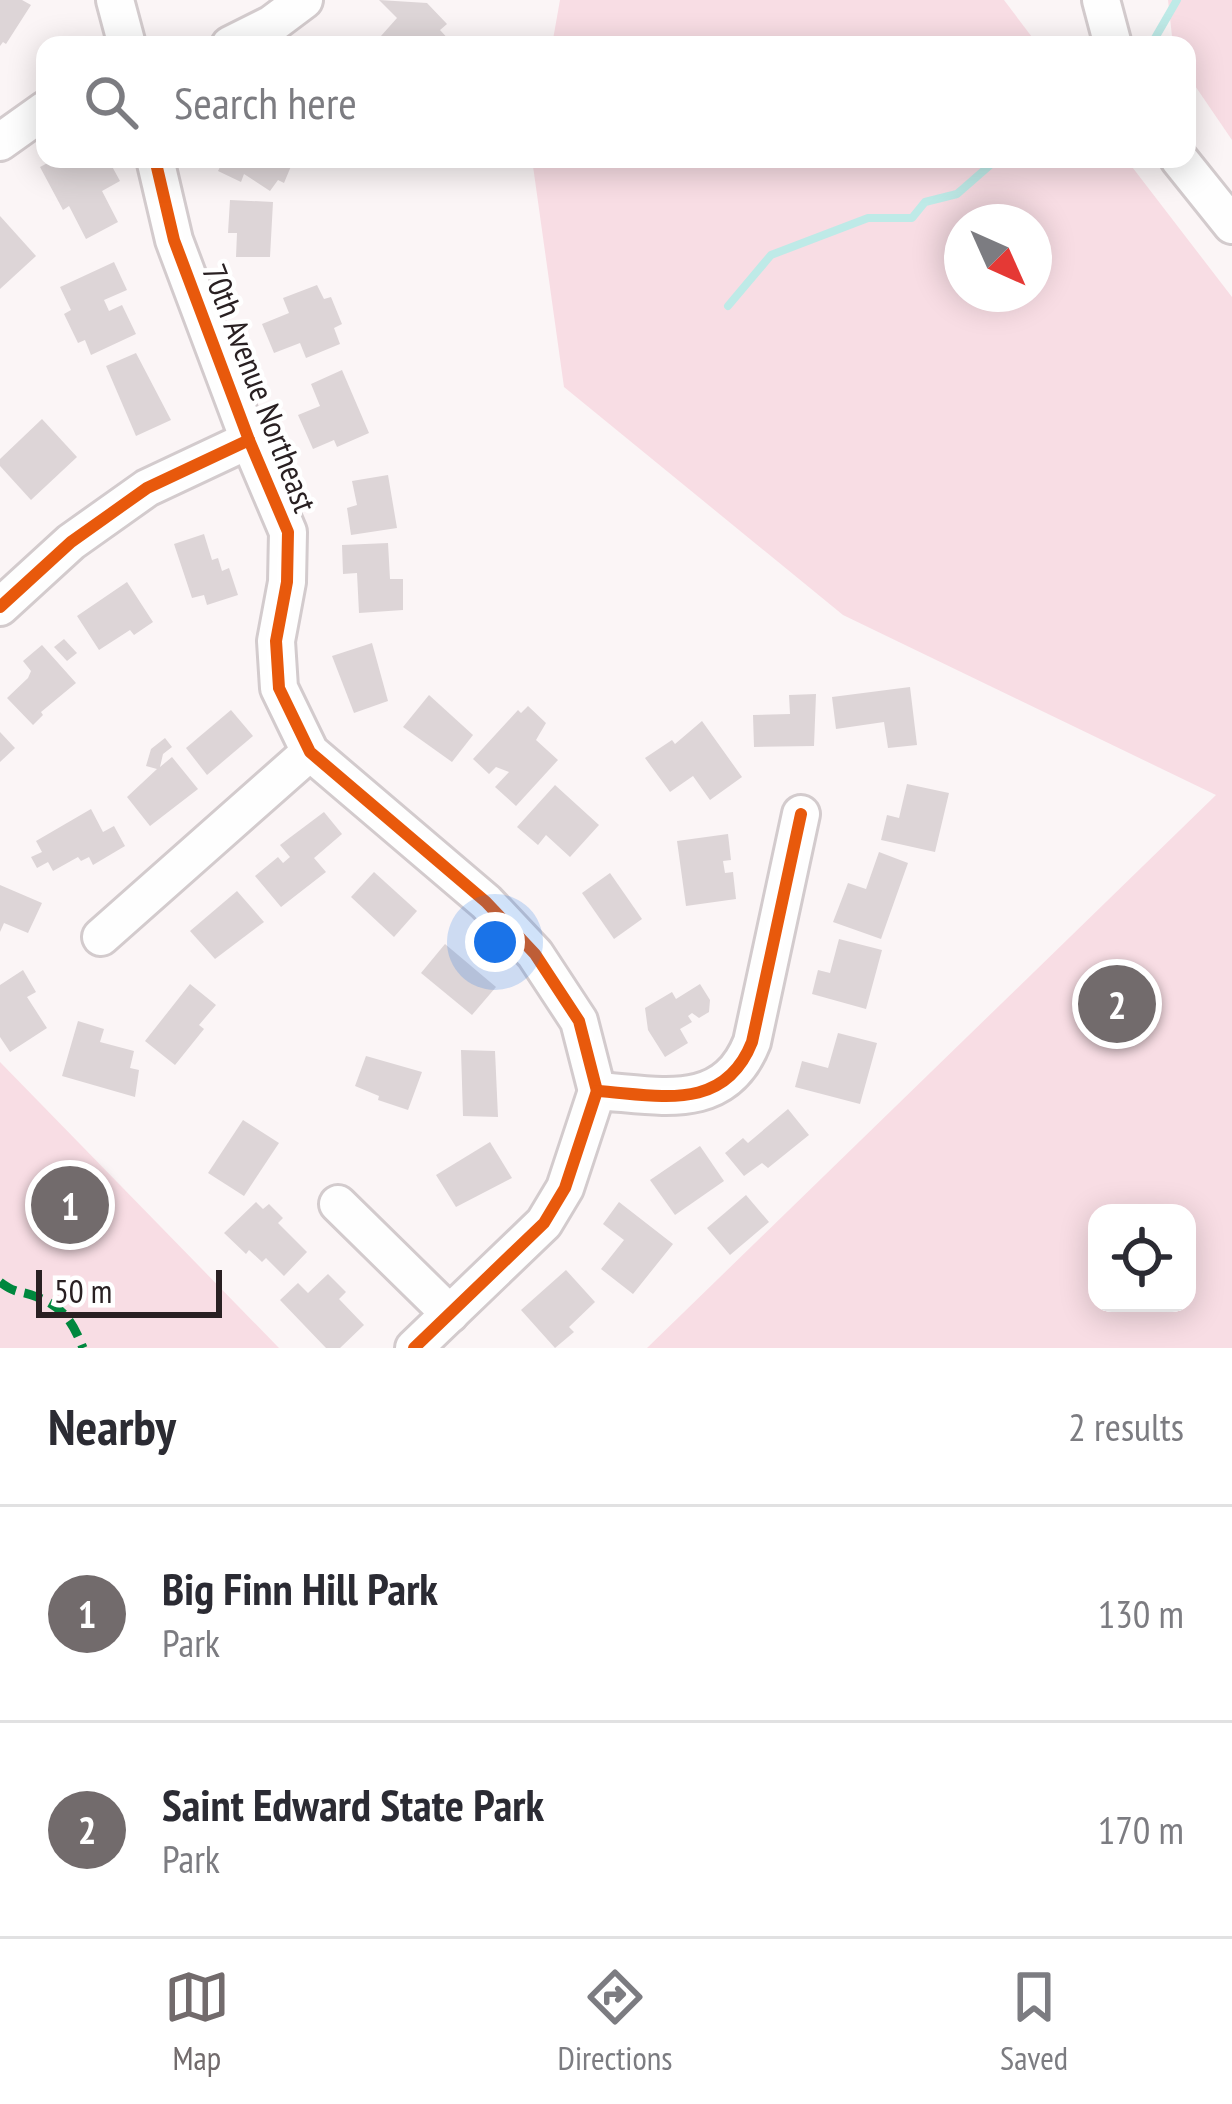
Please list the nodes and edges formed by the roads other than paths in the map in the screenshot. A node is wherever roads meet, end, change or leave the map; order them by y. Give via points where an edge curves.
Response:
1 (115, 0) edge
2 (304, 0) edge
3 (1101, 0) edge
4 (125, 36) edge
5 (248, 36) edge
6 (1110, 36) edge
7 (36, 116) edge
8 (0, 142) edge
9 (157, 168) edge
10 (1186, 168) edge
11 (1232, 225) edge
12 (248, 440) junction
13 (0, 608) edge
14 (310, 752) junction
15 (800, 814) dead end
16 (101, 937) dead end
17 (597, 1091) junction
18 (338, 1204) dead end
19 (450, 1314) junction
20 (414, 1348) edge

1 - 4 street
2 - 5 street
3 - 6 street
7 - 8 street
9 - 12 street, 70th Avenue Northeast
10 - 11 street
12 - 13 street via 147,488 71,542
12 - 14 street, 70th Avenue Northeast via 288,532 279,688
14 - 16 street
14 - 17 street, 70th Avenue Northeast via 535,954 579,1021
15 - 17 street via 742,1067 690,1097
17 - 19 street via 566,1188 544,1223
18 - 19 street
19 - 20 street

